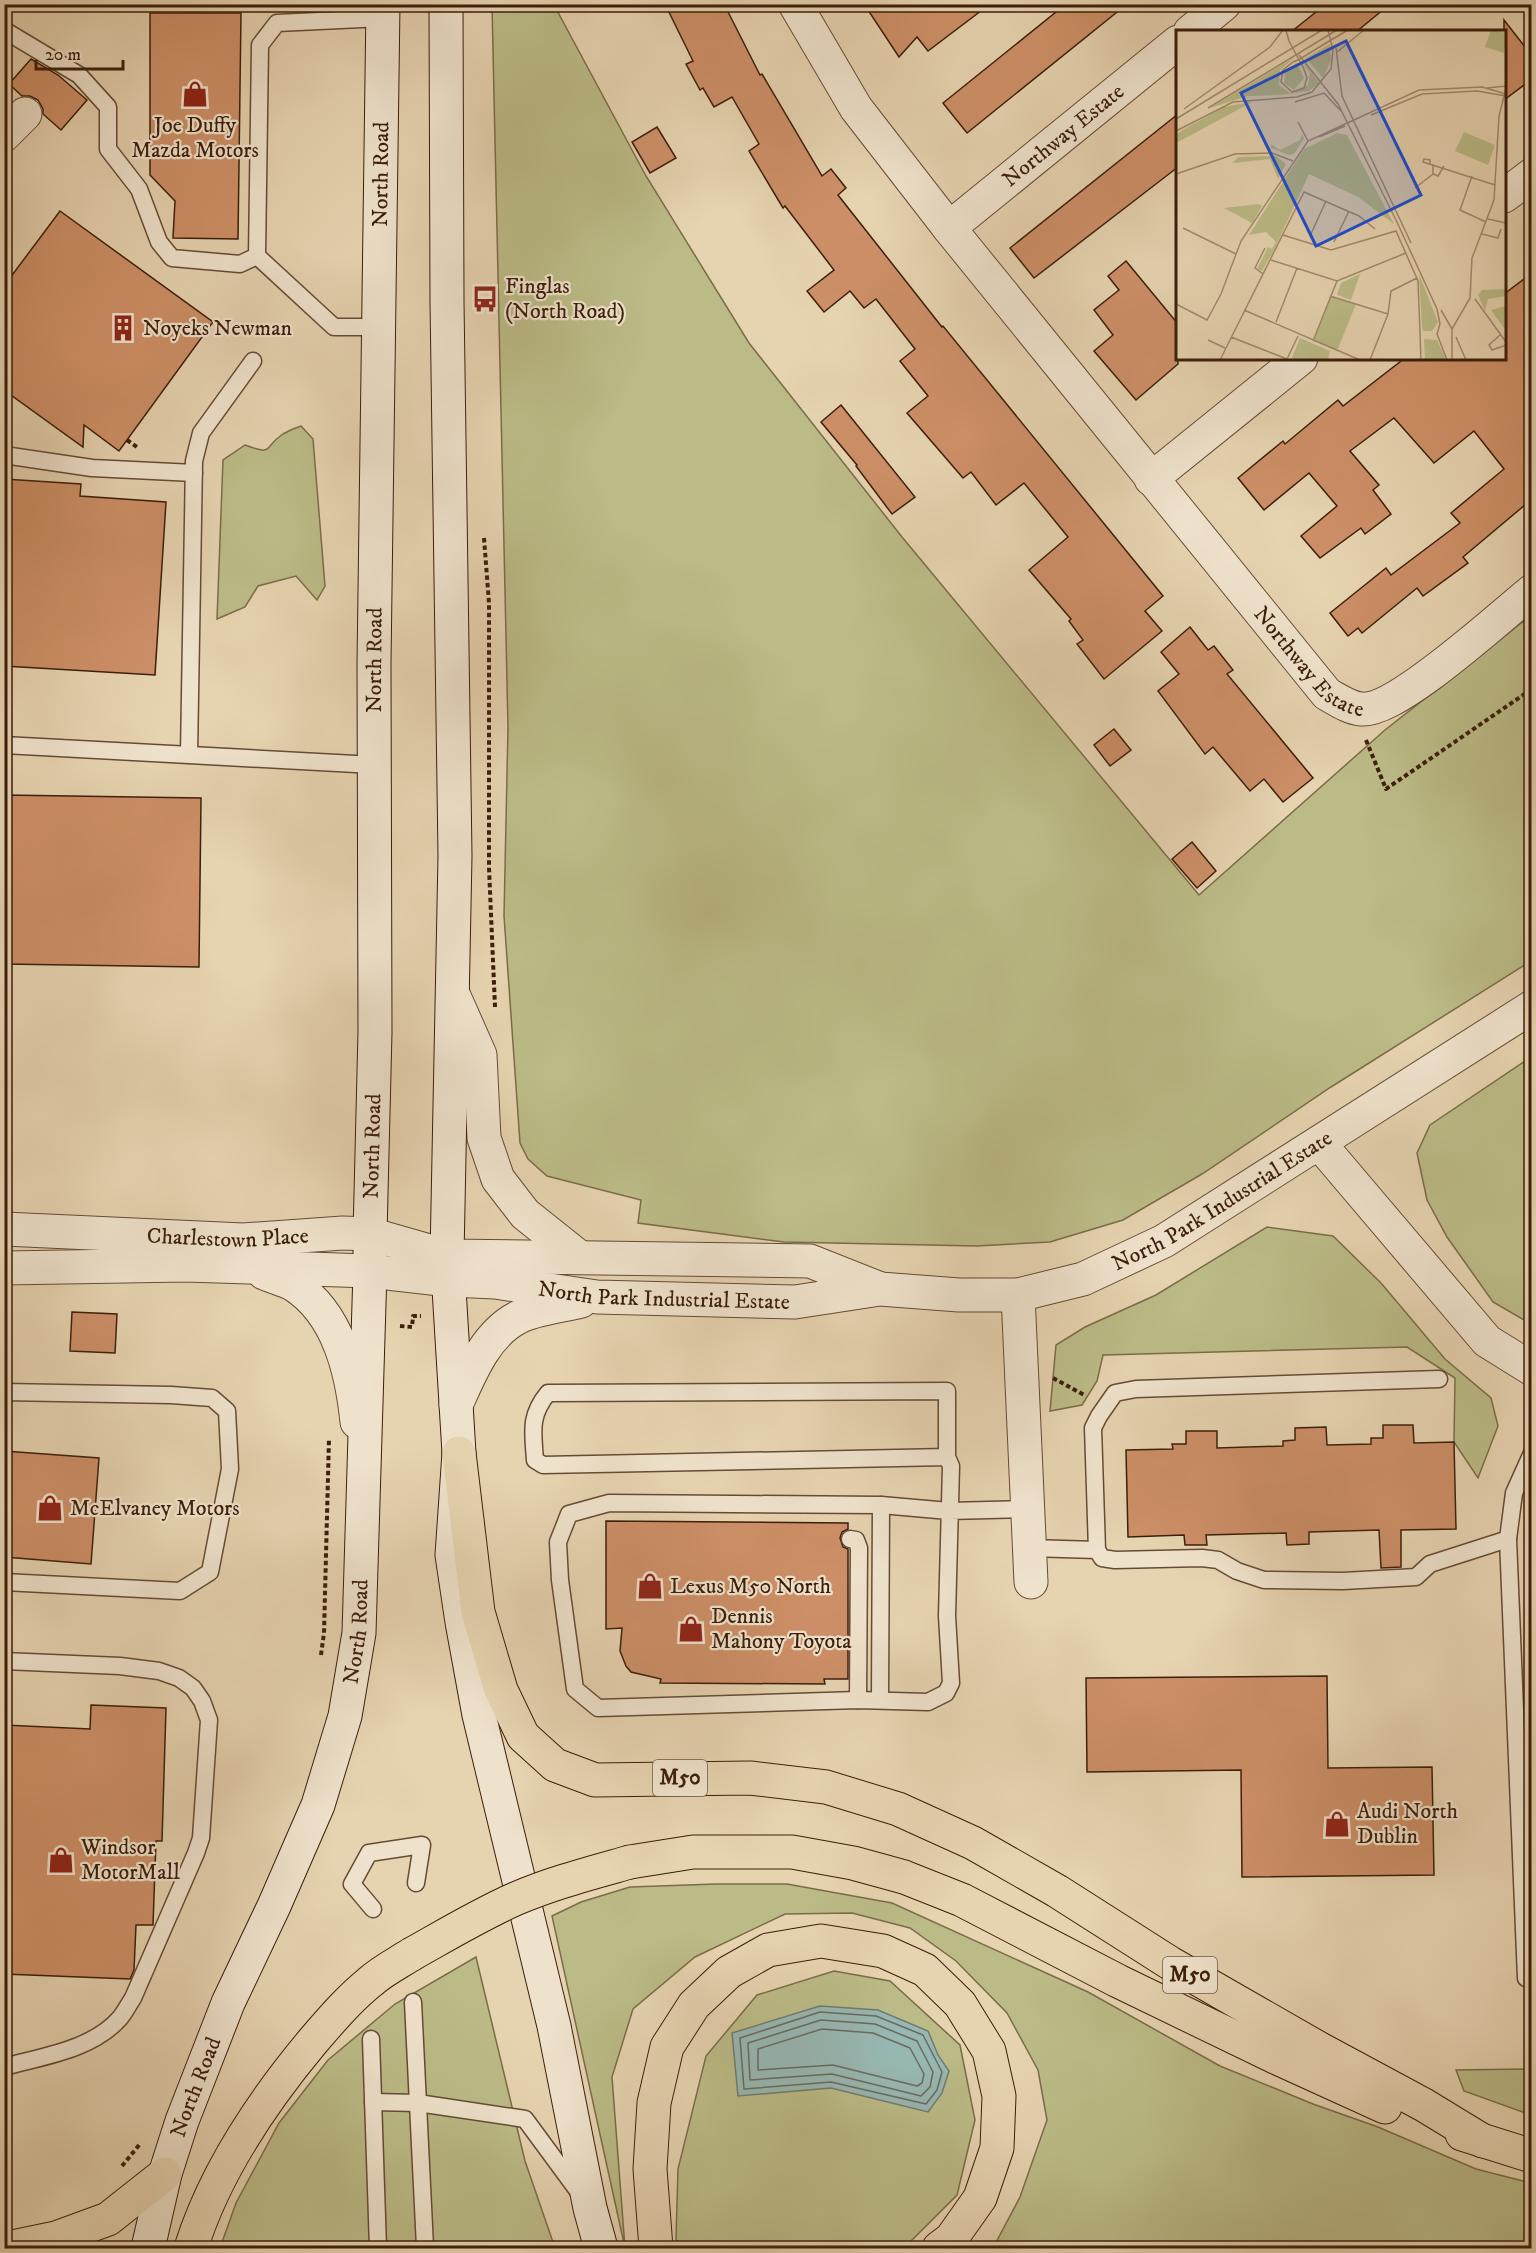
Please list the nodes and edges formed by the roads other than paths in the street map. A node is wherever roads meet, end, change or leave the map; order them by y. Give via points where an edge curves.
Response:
1 (446, 4) edge
2 (795, 4) edge
3 (1224, 4) edge
4 (383, 11) edge
5 (4, 30) edge
6 (1192, 30) edge
7 (1176, 44) edge
8 (1532, 175) edge
9 (1506, 194) edge
10 (949, 228) junction
11 (257, 256) junction
12 (378, 327) junction
13 (1299, 360) edge
14 (253, 361) dead end
15 (4, 454) edge
16 (194, 473) junction
17 (1151, 479) junction
18 (1532, 591) edge
19 (4, 745) edge
20 (189, 754) junction
21 (374, 765) junction
22 (453, 994) junction
23 (1532, 1007) edge
24 (1319, 1143) junction
25 (4, 1229) edge
26 (369, 1234) junction
27 (579, 1257) junction
28 (186, 1265) junction
29 (4, 1268) edge
30 (448, 1268) junction
31 (370, 1271) junction
32 (880, 1289) junction
33 (1018, 1295) junction
34 (597, 1297) junction
35 (1532, 1369) edge
36 (1439, 1379) dead end
37 (4, 1392) edge
38 (456, 1406) junction
39 (1532, 1453) edge
40 (459, 1454) junction
41 (947, 1457) junction
42 (363, 1471) junction
43 (881, 1505) junction
44 (1027, 1509) junction
45 (949, 1511) junction
46 (850, 1539) dead end
47 (1508, 1539) junction
48 (1029, 1548) junction
49 (1097, 1550) junction
50 (1031, 1581) dead end
51 (4, 1582) edge
52 (4, 1661) edge
53 (858, 1700) junction
54 (880, 1700) junction
55 (416, 1883) dead end
56 (373, 1909) dead end
57 (1532, 1981) edge
58 (413, 2002) dead end
59 (371, 2039) dead end
60 (4, 2067) edge
61 (374, 2102) junction
62 (418, 2103) junction
63 (1483, 2141) junction
64 (1532, 2156) edge
65 (165, 2174) junction
66 (590, 2208) junction
67 (425, 2247) edge
68 (8, 2248) edge
69 (148, 2248) edge
70 (191, 2248) edge
71 (378, 2248) edge
72 (601, 2248) edge
73 (656, 2248) edge
74 (939, 2248) edge

1 - 22 street
2 - 10 street, Northway Estate via 856,108
3 - 6 street
4 - 11 lane via 277,23 260,45
4 - 12 street, North Road
5 - 11 lane via 79,75 108,107 108,149 140,189 159,242 172,258 240,264
7 - 10 street, Northway Estate
8 - 9 street
10 - 17 street, Northway Estate
11 - 12 lane via 334,327
12 - 21 street, North Road
13 - 17 street
14 - 16 lane via 201,433
15 - 16 lane via 92,468
16 - 20 lane
17 - 18 street, Northway Estate via 1327,694 1363,710 1415,686
19 - 20 lane
20 - 21 lane
21 - 26 street, North Road via 375,1032
22 - 27 street, North Park Industrial Estate via 480,1055 484,1138 498,1179 525,1214
22 - 30 street
23 - 24 street, North Park Industrial Estate
24 - 33 street, North Park Industrial Estate via 1164,1241 1083,1279
24 - 35 street via 1487,1341
25 - 26 street, Charlestown Place via 243,1240
26 - 30 street, Charlestown Place
26 - 31 street, North Road
27 - 30 street, North Park Industrial Estate via 495,1258
27 - 32 street, North Park Industrial Estate via 810,1261
28 - 29 street, Charlestown Place
28 - 31 street, Charlestown Place
28 - 42 street via 259,1271 294,1285 316,1305 338,1339 354,1388
30 - 31 street, Charlestown Place
30 - 34 street, North Park Industrial Estate via 495,1282
30 - 38 street
31 - 42 street, North Road
32 - 33 street, North Park Industrial Estate
32 - 34 street, North Park Industrial Estate via 795,1302
33 - 44 street
34 - 38 street via 519,1316 503,1326 488,1343
36 - 49 lane via 1136,1389 1115,1393 1093,1428
37 - 51 lane via 212,1398 227,1411 230,1469 210,1572 180,1591
38 - 40 street
39 - 47 lane via 1514,1493
40 - 63 highway, M50 via 478,1612 501,1690 523,1736 555,1765 595,1780 750,1778 826,1787 898,1809 973,1843 1170,1963
40 - 66 street via 452,1555 462,1622 479,1715 554,2026
41 - 41 lane via 947,1390 548,1393 538,1404 532,1423 535,1460 543,1465
41 - 45 lane via 951,1466
42 - 65 street, North Road via 359,1634 345,1716 318,1805 228,2003
43 - 45 lane
43 - 53 lane via 609,1503 569,1514 558,1542 575,1689 598,1708
43 - 54 lane
44 - 45 lane
44 - 48 street
45 - 54 lane via 947,1616 951,1683 946,1693 928,1702
46 - 53 lane via 856,1540 859,1548
47 - 49 lane via 1430,1564 1416,1577 1343,1581 1264,1580 1218,1560 1115,1560 1102,1558
47 - 57 lane via 1526,1978
48 - 49 lane
48 - 50 street
52 - 60 lane via 159,1671 193,1688 208,1720 201,1838 133,1998 120,2018 96,2038
53 - 54 lane
55 - 56 lane via 422,1845 369,1853 352,1884
58 - 62 lane
59 - 61 lane
61 - 62 lane
61 - 71 lane
62 - 66 lane via 525,2119
62 - 67 lane
63 - 64 highway
63 - 70 highway, M50, bridge via 1411,2118 1285,2062 962,1900 904,1877 792,1852 693,1852 630,1862 516,1899 412,1954 363,1988 276,2085 226,2164
65 - 68 highway via 108,2219 56,2238
65 - 69 street, North Road
66 - 72 street
73 - 74 highway via 650,2169 654,2103 667,2047 694,2005 729,1972 768,1950 821,1941 883,1950 925,1970 960,2004 989,2051 999,2096 998,2148 980,2198 951,2239

